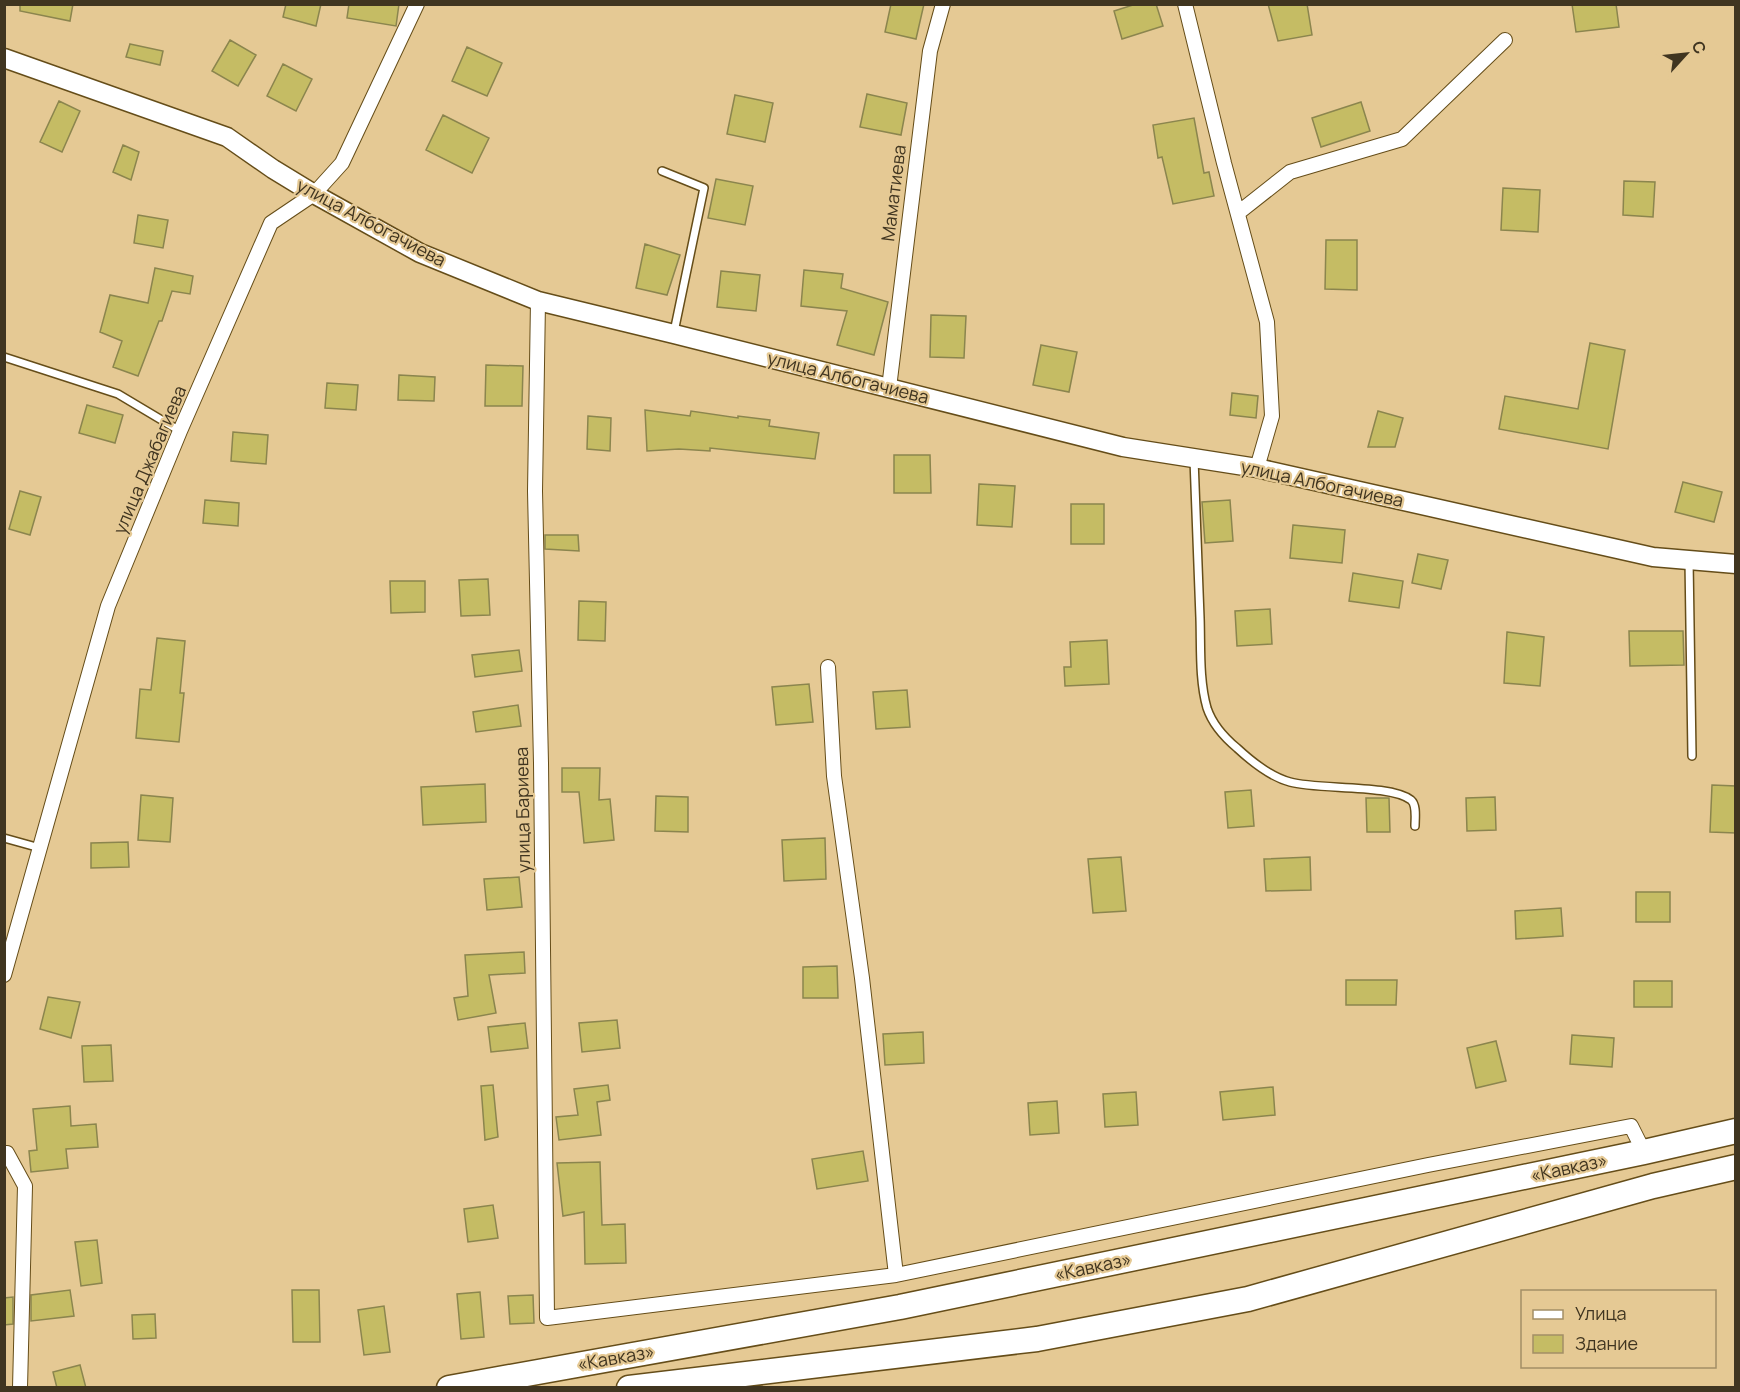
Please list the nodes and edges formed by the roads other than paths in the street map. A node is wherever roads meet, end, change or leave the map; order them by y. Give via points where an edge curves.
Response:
1 (417, 4) edge
2 (943, 4) edge
3 (1185, 4) edge
4 (1505, 40) dead end
5 (4, 58) edge
6 (662, 171) dead end
7 (314, 194) junction
8 (1238, 213) junction
9 (538, 301) junction
10 (674, 334) junction
11 (4, 357) edge
12 (889, 388) junction
13 (180, 431) junction
14 (1194, 458) junction
15 (1257, 468) junction
16 (1689, 560) junction
17 (1736, 564) edge
18 (828, 667) dead end
19 (1692, 756) dead end
20 (1415, 826) dead end
21 (4, 838) edge
22 (40, 848) junction
23 (4, 975) edge
24 (1736, 1131) edge
25 (1644, 1152) junction
26 (4, 1153) edge
27 (1736, 1167) edge
28 (896, 1275) junction
29 (20, 1388) edge
30 (448, 1388) edge
31 (629, 1388) edge

1 - 7 street, улица Джабагиева via 342,163
2 - 12 street, Маматиева via 930,51
3 - 8 street
4 - 8 street via 1402,139 1290,172
5 - 7 street, улица Албогачиева via 227,137
6 - 10 lane via 704,188
7 - 9 street, улица Албогачиева via 420,253
7 - 13 street, улица Джабагиева via 271,223
8 - 15 street via 1268,322 1272,416
9 - 10 street, улица Албогачиева
9 - 28 street, улица Бариева via 534,490 547,1318
10 - 12 street, улица Албогачиева
11 - 13 lane via 118,394
12 - 14 street, улица Албогачиева via 1123,447
13 - 22 street, улица Джабагиева via 108,606
14 - 15 street, улица Албогачиева
14 - 20 lane via 1202,670 1208,711 1214,721 1248,758 1287,782 1392,792 1409,798 1414,804
15 - 16 street, улица Албогачиева via 1653,557
16 - 17 street, улица Албогачиева
16 - 19 lane
18 - 28 street via 834,776
21 - 22 lane
22 - 23 street, улица Джабагиева
24 - 25 highway, «Кавказ»
25 - 28 street via 1631,1126
25 - 30 highway, «Кавказ» via 900,1307
26 - 29 street via 25,1186
27 - 31 highway, «Кавказ» via 1653,1185 1248,1299 1037,1339

